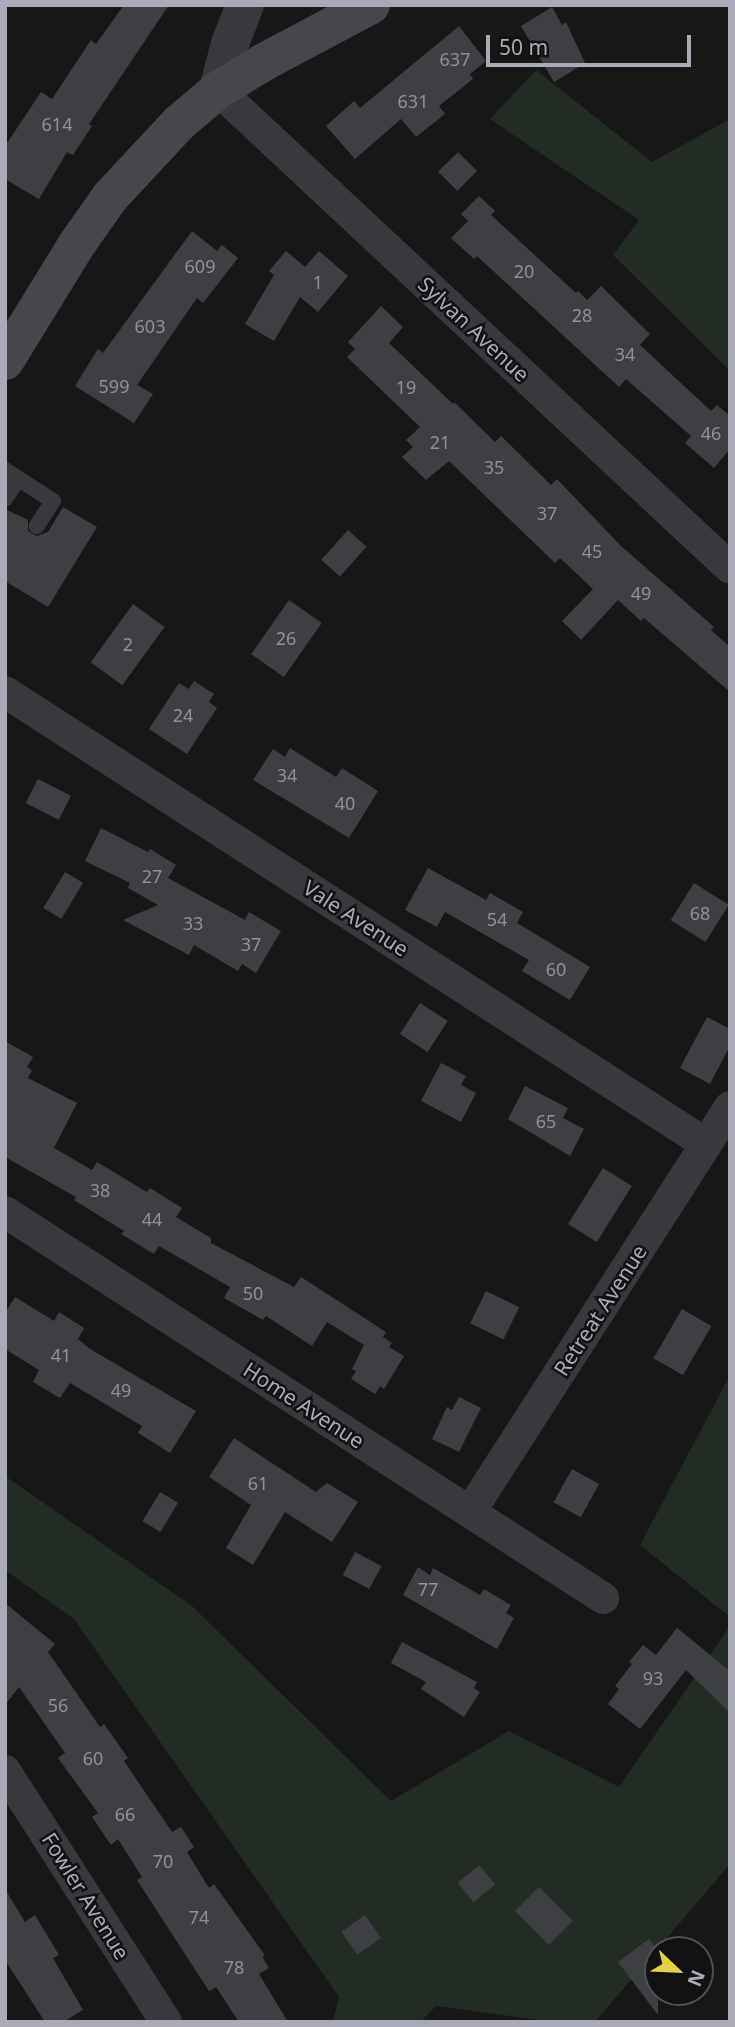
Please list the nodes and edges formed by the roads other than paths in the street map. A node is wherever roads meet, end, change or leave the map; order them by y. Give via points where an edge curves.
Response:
1 (245, 5) edge
2 (371, 5) edge
3 (218, 90) junction
4 (5, 361) edge
5 (12, 475) edge
6 (5, 499) edge
7 (37, 526) dead end
8 (730, 568) edge
9 (5, 692) edge
10 (730, 1107) edge
11 (706, 1144) junction
12 (5, 1212) edge
13 (470, 1512) junction
14 (603, 1598) dead end
15 (5, 1772) edge
16 (166, 2022) edge

1 - 3 street
2 - 3 main road
3 - 4 main road via 145,157 110,197
3 - 8 street, Sylvan Avenue
5 - 6 lane
5 - 7 lane via 53,501
9 - 11 street, Vale Avenue
10 - 11 street, Retreat Avenue
11 - 13 street, Retreat Avenue
12 - 13 street, Home Avenue
13 - 14 street, Home Avenue
15 - 16 street, Fowler Avenue

